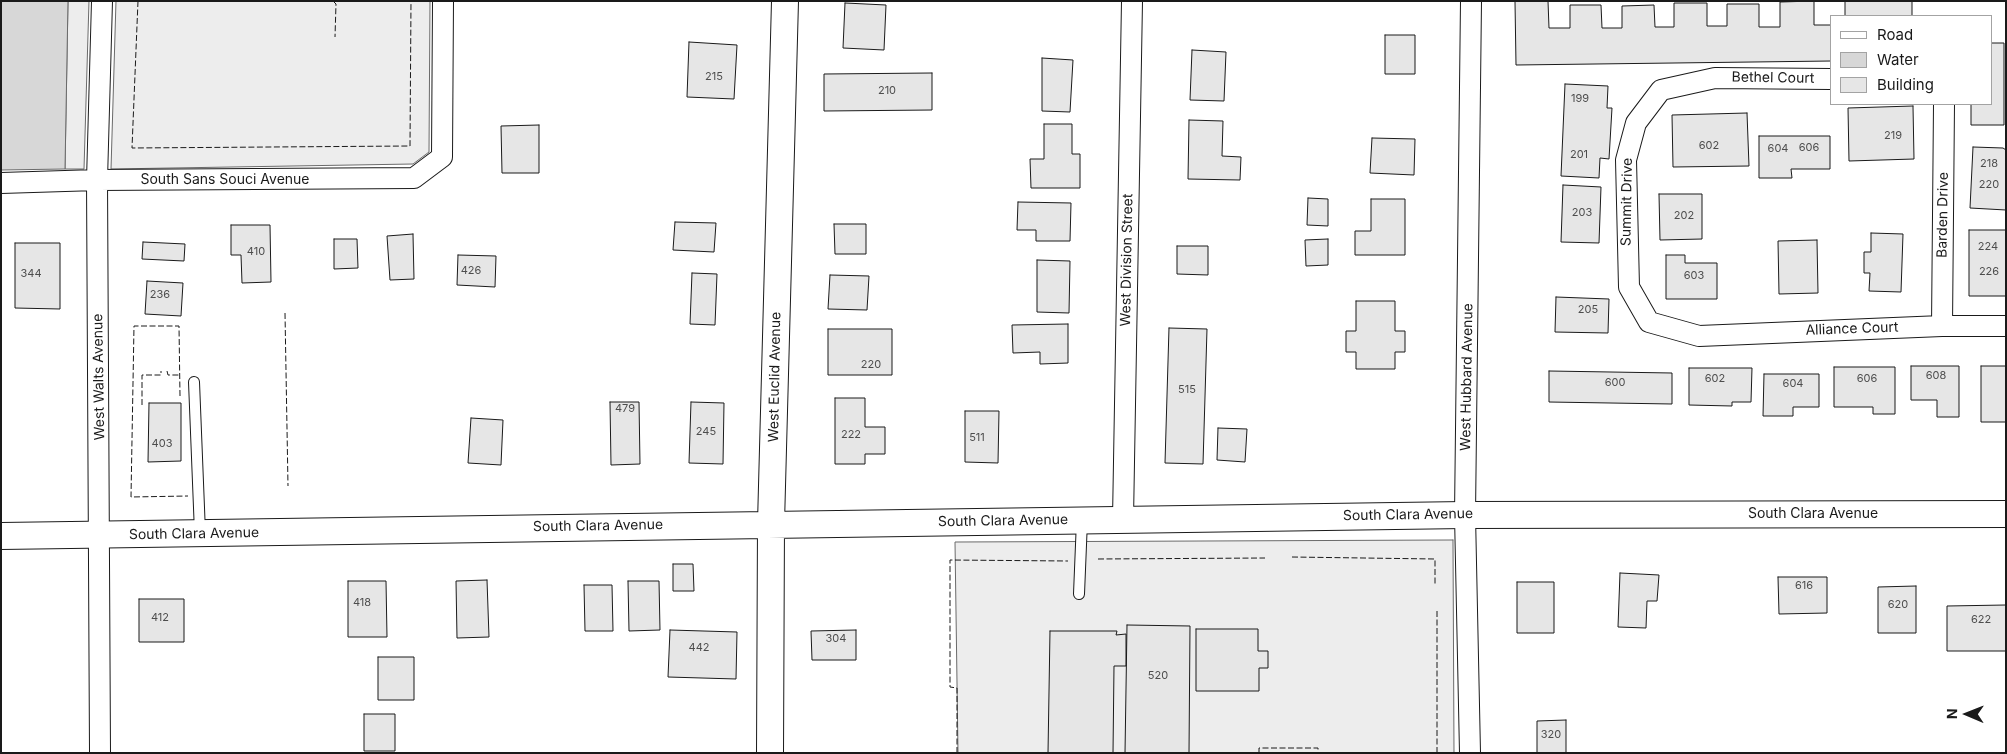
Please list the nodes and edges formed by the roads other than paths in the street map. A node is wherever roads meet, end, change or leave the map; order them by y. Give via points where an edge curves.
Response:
1 (102, 1) edge
2 (443, 1) edge
3 (785, 1) edge
4 (1132, 1) edge
5 (1471, 1) edge
6 (1715, 78) joint
7 (1830, 79) edge
8 (1944, 105) edge
9 (97, 180) junction
10 (1, 184) edge
11 (1942, 326) junction
12 (2006, 326) edge
13 (1699, 336) joint
14 (194, 382) dead end
15 (2006, 514) edge
16 (1465, 515) junction
17 (1123, 519) junction
18 (1082, 520) junction
19 (771, 523) junction
20 (200, 534) junction
21 (1, 536) edge
22 (100, 536) junction
23 (1080, 594) dead end
24 (100, 753) edge
25 (770, 753) edge
26 (1470, 753) edge

1 - 9 street, West Walts Avenue
2 - 9 street, South Sans Souci Avenue via 442,157 414,178
3 - 19 street, West Euclid Avenue
4 - 17 street, West Division Street
5 - 16 street, West Hubbard Avenue
6 - 7 street, Bethel Court
6 - 13 street, Summit Drive via 1661,90 1636,123 1626,160 1629,287 1649,322
8 - 11 street, Barden Drive
9 - 10 street, South Sans Souci Avenue
9 - 22 street, West Walts Avenue
11 - 12 street, Alliance Court
11 - 13 street, Alliance Court
14 - 20 lane
15 - 16 street, South Clara Avenue
16 - 17 street, South Clara Avenue
16 - 26 street, West Hubbard Avenue
17 - 18 street, South Clara Avenue
18 - 19 street, South Clara Avenue
18 - 23 lane
19 - 20 street, South Clara Avenue
19 - 25 street, West Euclid Avenue
20 - 22 street, South Clara Avenue
21 - 22 street, South Clara Avenue
22 - 24 street, West Walts Avenue

